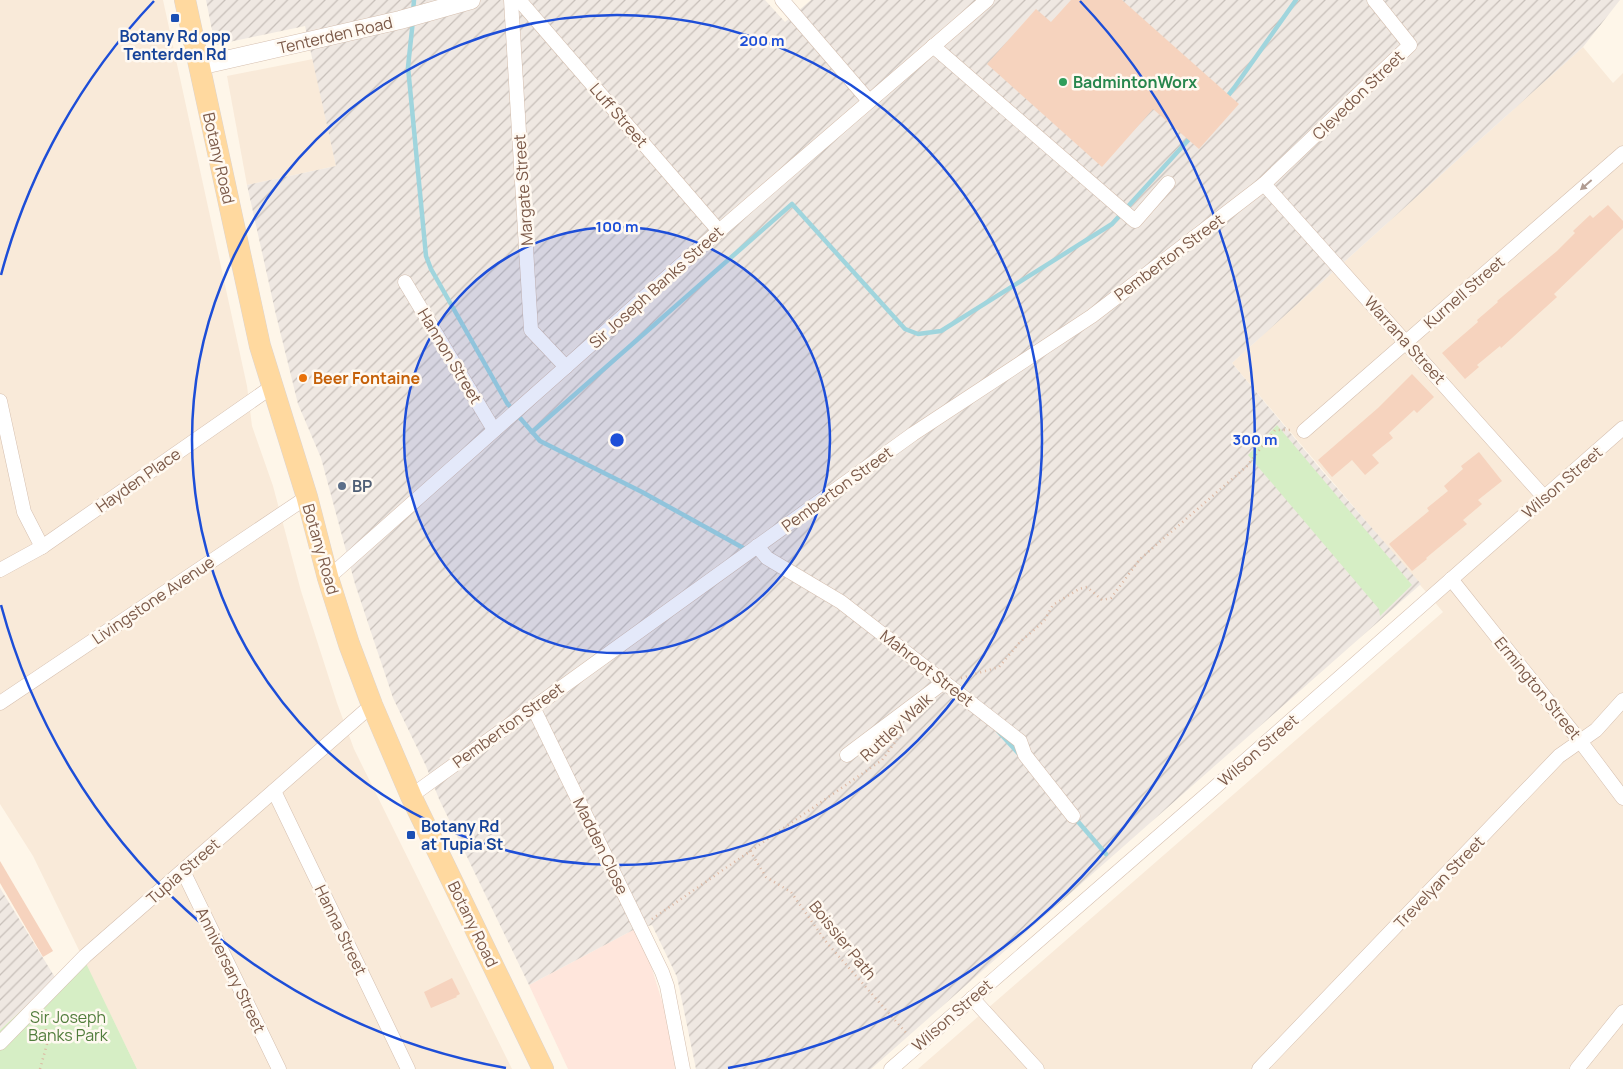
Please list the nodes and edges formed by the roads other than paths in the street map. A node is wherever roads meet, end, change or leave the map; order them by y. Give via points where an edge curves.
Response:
1 (185, 0) edge
2 (471, 0) edge
3 (511, 0) edge
4 (520, 0) edge
5 (782, 0) edge
6 (986, 0) edge
7 (1374, 0) edge
8 (933, 46) junction
9 (199, 66) junction
10 (869, 101) junction
11 (1623, 153) edge
12 (1168, 183) dead end
13 (1264, 184) junction
14 (719, 231) junction
15 (405, 282) dead end
16 (1407, 343) junction
17 (566, 367) junction
18 (273, 386) junction
19 (0, 401) edge
20 (1623, 428) edge
21 (494, 430) junction
22 (1304, 430) road end
23 (1544, 497) junction
24 (307, 498) junction
25 (756, 546) junction
26 (42, 547) junction
27 (0, 570) edge
28 (328, 578) junction
29 (1451, 580) junction
30 (948, 685) junction
31 (1623, 700) edge
32 (0, 703) edge
33 (372, 705) junction
34 (533, 707) junction
35 (1580, 741) junction
36 (847, 755) dead end
37 (274, 791) junction
38 (411, 796) junction
39 (1623, 798) edge
40 (1073, 816) dead end
41 (182, 871) junction
42 (972, 998) junction
43 (1623, 1012) edge
44 (0, 1043) edge
45 (279, 1069) edge
46 (408, 1069) edge
47 (543, 1069) edge
48 (683, 1069) edge
49 (891, 1069) edge
50 (1037, 1069) edge
51 (1259, 1069) edge
52 (1577, 1069) edge

1 - 9 main road, Botany Road
2 - 9 street, Tenterden Road via 400,20
3 - 17 street, Margate Street via 531,330
4 - 14 street, Luff Street
5 - 10 street
6 - 8 street, Sir Joseph Banks Street
7 - 13 street, Clevedon Street via 1410,45
8 - 10 street, Sir Joseph Banks Street
8 - 12 street via 1135,221
9 - 18 main road, Botany Road via 250,304
10 - 14 street, Sir Joseph Banks Street
11 -> 16 street, Kurnell Street
13 - 16 street, Warrana Street
13 - 25 street, Pemberton Street via 1092,316 913,434
14 - 17 street, Sir Joseph Banks Street
15 - 21 street, Hannon Street
16 - 22 street, Kurnell Street
16 - 23 street, Warrana Street
17 - 21 street, Sir Joseph Banks Street
18 - 24 main road, Botany Road
18 - 26 street, Hayden Place
19 - 26 street via 24,512
20 - 23 street, Wilson Street
21 - 28 street, Sir Joseph Banks Street
23 - 29 street, Wilson Street
24 - 28 main road, Botany Road
24 - 32 street, Livingstone Avenue
25 - 30 street, Mahroot Street via 767,558 841,602
25 - 34 street, Pemberton Street
26 - 27 street, Hayden Place
28 - 33 main road, Botany Road
29 - 35 street, Ermington Street
29 - 42 street, Wilson Street
30 - 36 street
30 - 40 street, Mahroot Street via 1020,741 1025,755
31 - 35 street, Trevelyan Street via 1596,730
33 - 37 street, Tupia Street
33 - 38 main road, Botany Road
34 - 38 street, Pemberton Street
34 - 48 street, Madden Close via 660,968 667,986
35 - 39 street, Ermington Street
35 - 51 street, Trevelyan Street via 1558,756
37 - 41 street, Tupia Street
37 - 46 street, Hanna Street
38 - 47 main road, Botany Road
41 - 44 street, Tupia Street via 85,956
41 - 45 street, Anniversary Street
42 - 49 street, Wilson Street
42 - 50 street
43 - 52 street

